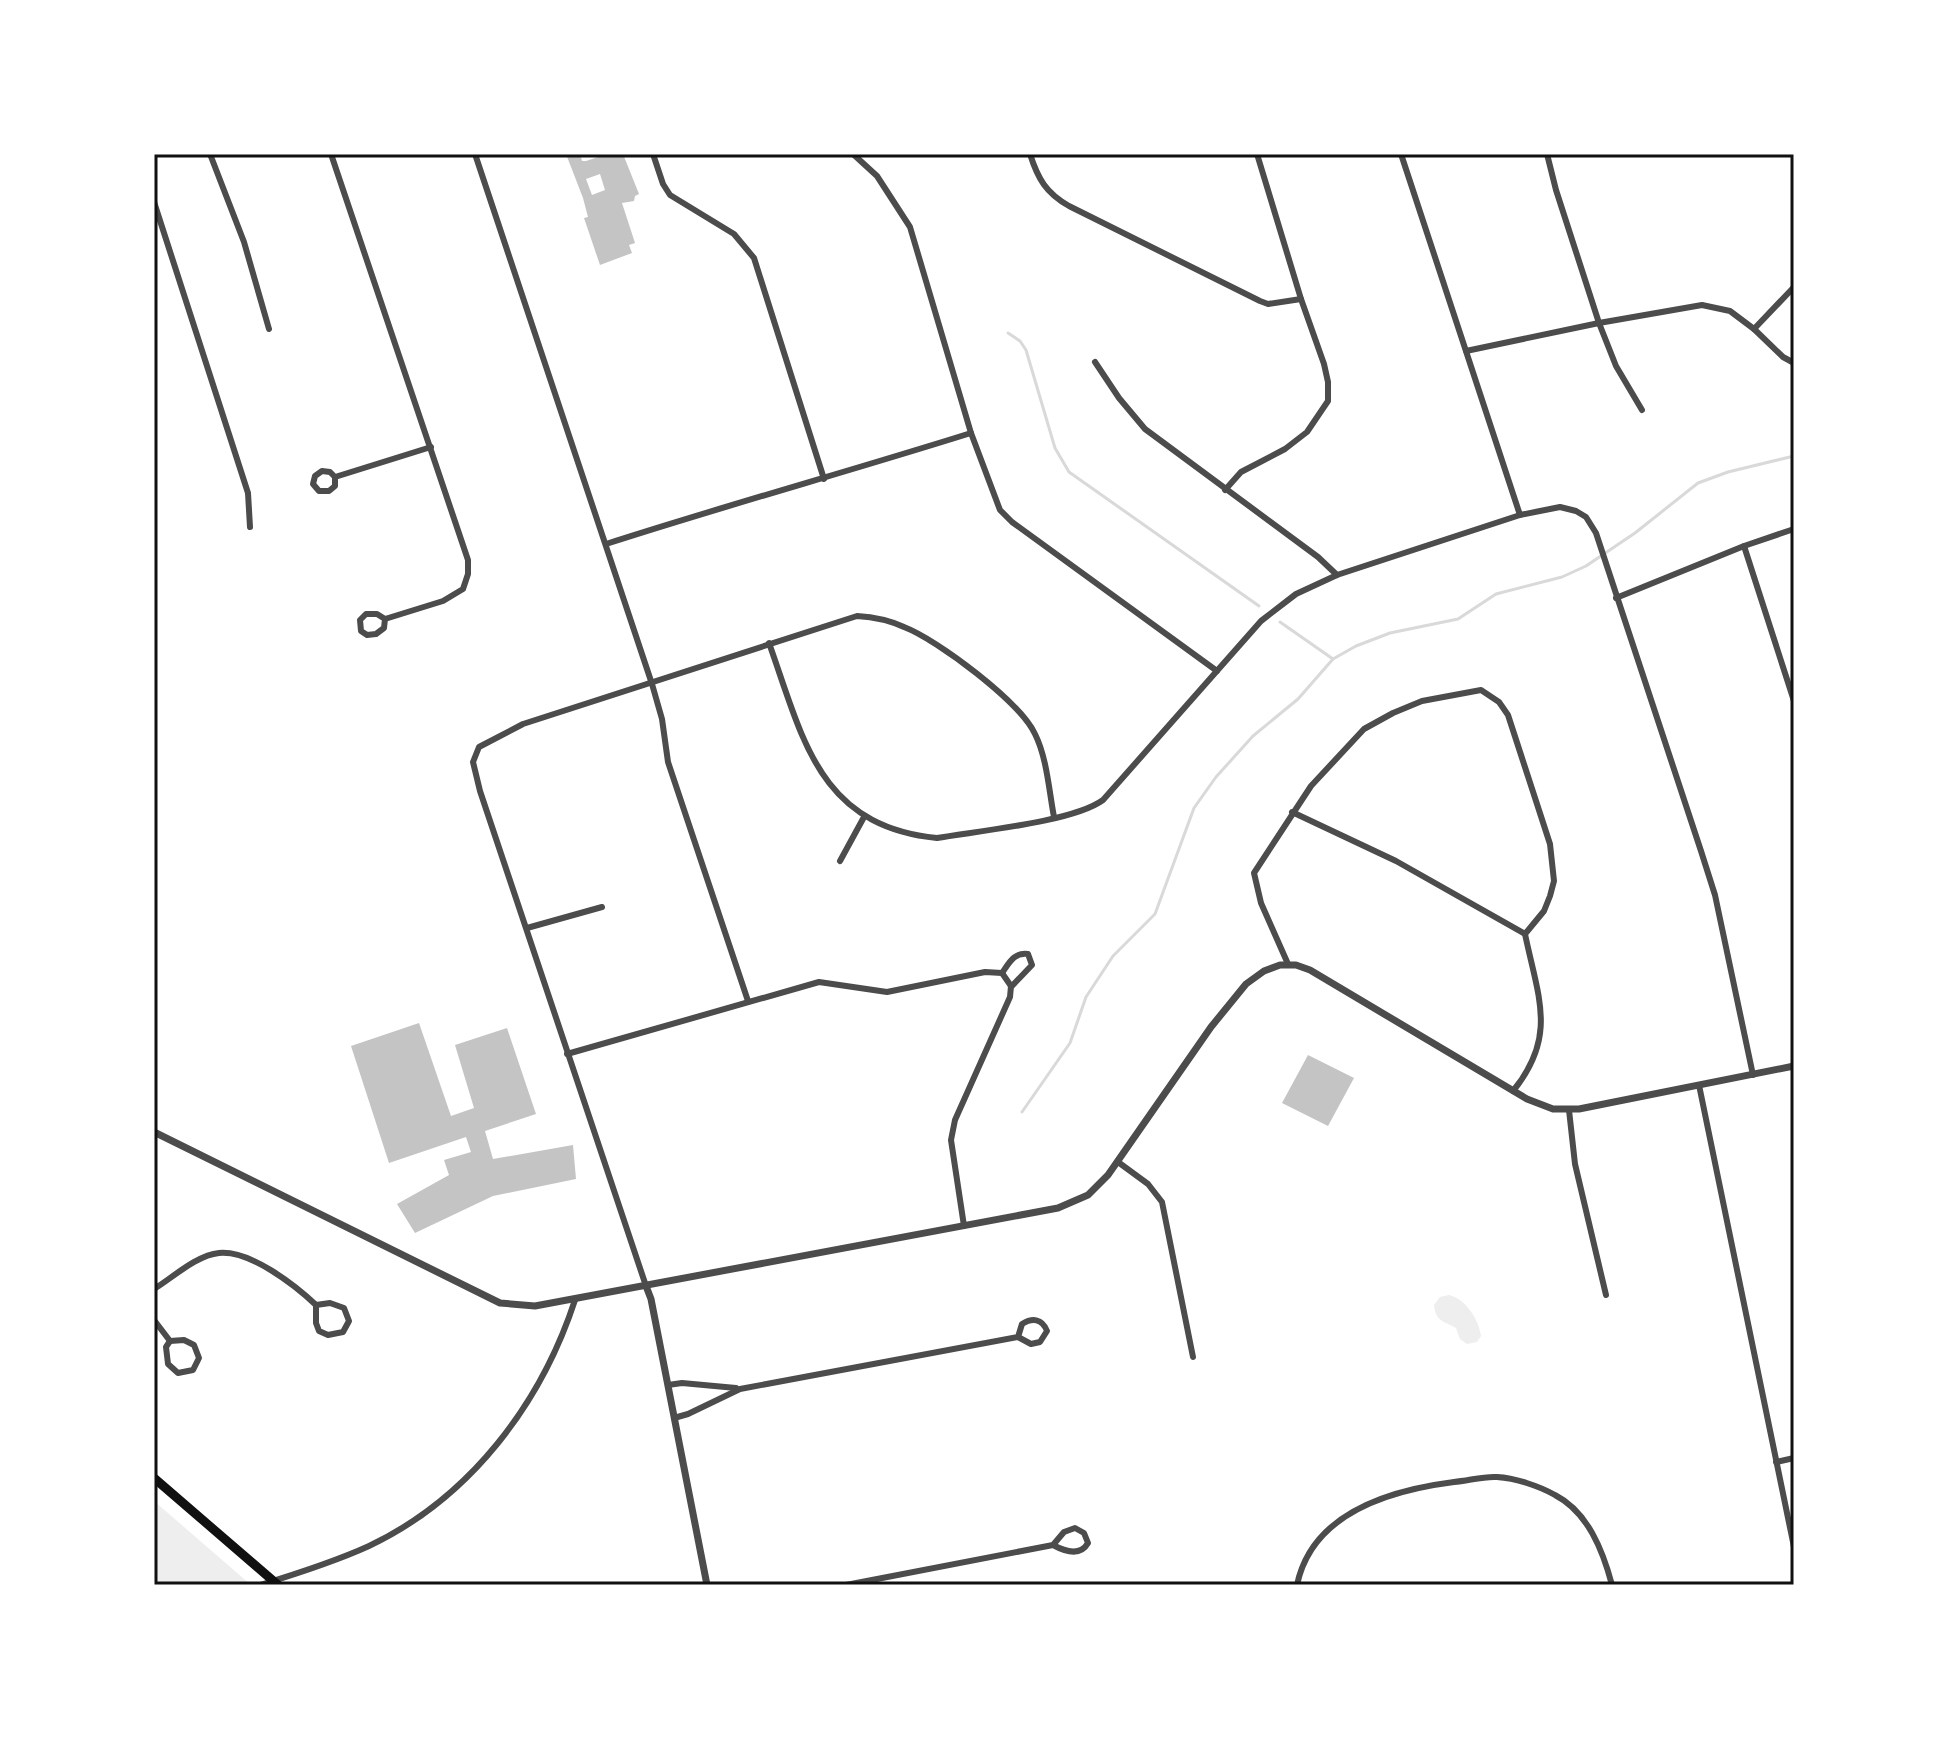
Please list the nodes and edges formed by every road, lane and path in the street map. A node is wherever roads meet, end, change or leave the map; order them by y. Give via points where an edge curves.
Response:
1 (210, 154) edge
2 (331, 154) edge
3 (475, 154) edge
4 (653, 154) edge
5 (853, 154) edge
6 (1030, 154) edge
7 (1257, 154) edge
8 (1401, 154) edge
9 (1547, 154) edge
10 (154, 202) edge
11 (1794, 287) edge
12 (1301, 299) junction
13 (1599, 323) junction
14 (269, 329) dead end
15 (1754, 329) junction
16 (1466, 351) junction
17 (1095, 362) dead end
18 (1794, 363) edge
19 (1642, 410) dead end
20 (971, 433) junction
21 (431, 447) junction
22 (335, 477) dead end
23 (824, 479) junction
24 (1225, 490) junction
25 (1520, 515) junction
26 (250, 527) dead end
27 (1794, 529) edge
28 (606, 544) junction
29 (1744, 546) junction
30 (1337, 575) junction
31 (1616, 598) junction
32 (385, 619) dead end
33 (769, 643) junction
34 (1217, 671) junction
35 (652, 684) junction
36 (1794, 701) edge
37 (1292, 812) junction
38 (864, 817) junction
39 (1054, 817) junction
40 (840, 861) dead end
41 (602, 907) dead end
42 (527, 928) junction
43 (1525, 934) junction
44 (1288, 964) junction
45 (1002, 973) junction
46 (1011, 987) junction
47 (748, 1001) junction
48 (567, 1054) junction
49 (1794, 1066) edge
50 (1753, 1075) junction
51 (1699, 1085) junction
52 (1513, 1091) junction
53 (1569, 1110) junction
54 (154, 1132) edge
55 (1118, 1162) junction
56 (964, 1226) junction
57 (646, 1286) junction
58 (154, 1289) edge
59 (1606, 1295) dead end
60 (575, 1300) junction
61 (316, 1305) junction
62 (154, 1320) edge
63 (1018, 1337) junction
64 (170, 1341) junction
65 (1193, 1357) dead end
66 (668, 1385) junction
67 (740, 1389) junction
68 (674, 1418) junction
69 (1794, 1458) edge
70 (1776, 1462) junction
71 (154, 1478) edge
72 (1053, 1545) junction
73 (1794, 1547) edge
74 (276, 1583) edge
75 (260, 1585) edge
76 (707, 1585) edge
77 (846, 1585) edge
78 (1297, 1585) edge
79 (1612, 1585) edge

1 - 14 street via 244,242
2 - 21 street
3 - 28 street
4 - 23 street via 670,195 724,226 754,258
5 - 20 street via 890,192 910,227
6 - 12 street via 1041,184 1053,198 1260,301
7 - 12 street
8 - 16 street
9 - 13 street
10 - 26 street via 248,493
11 - 15 street
12 - 24 street via 1324,364 1328,401 1307,432 1241,472
13 - 15 street via 1702,305 1730,311
13 - 16 street
13 - 19 street
15 - 18 street
16 - 25 street
17 - 24 street via 1145,429
20 - 23 street
20 - 34 street via 1000,510 1012,522
21 - 22 street
21 - 32 street via 468,574 463,589 443,601
23 - 28 street
24 - 30 street
25 - 30 street
25 - 31 street via 1560,507 1586,517
27 - 29 street
28 - 35 street
29 - 31 street
29 - 36 street
30 - 34 street via 1280,605
31 - 50 street via 1715,895
33 - 35 street
33 - 38 street via 815,765
33 - 39 street via 857,616 891,622 924,637 1022,712 1038,742
34 - 39 street via 1103,800
35 - 42 street via 523,724 479,747 473,762
35 - 47 street via 668,762
37 - 43 street via 1396,861
37 - 43 street via 1364,729 1448,694 1481,690 1508,715 1550,844 1550,896
37 - 44 street via 1254,873
38 - 39 street via 937,838
38 - 40 street
41 - 42 street
42 - 48 street
43 - 52 street via 1541,1039 1528,1072
44 - 52 street via 1323,977
44 - 55 street via 1255,977 1230,1002
45 - 46 street
45 - 46 street via 1013,958 1028,954 1032,965
45 - 47 street via 887,992 819,982
46 - 56 street via 951,1140
47 - 48 street
48 - 57 street
49 - 50 street
50 - 51 street
51 - 53 street
51 - 70 street
52 - 53 street via 1537,1104
53 - 59 street via 1575,1164
54 - 60 street via 500,1303 535,1306
55 - 56 street via 1088,1195 1068,1205
55 - 65 street via 1162,1202
56 - 57 street
57 - 60 street
57 - 66 street
58 - 61 street via 218,1253 235,1255 293,1284
60 - 74 street via 561,1343 539,1383 509,1431 472,1474 371,1545
61 - 61 street via 319,1331 343,1332 349,1321 344,1308
62 - 64 street
63 - 63 street via 1029,1320 1038,1320 1047,1331 1040,1342 1031,1344
63 - 67 street
64 - 64 street via 166,1347 172,1369 193,1370 199,1358 194,1345
66 - 67 street
66 - 68 street
67 - 68 street
68 - 76 street
69 - 70 street
70 - 73 street
71 - 74 main road
72 - 72 street via 1075,1528 1088,1543 1071,1552
72 - 77 street
74 - 75 street
78 - 79 street via 1307,1556 1354,1511 1421,1486 1497,1477 1542,1490 1566,1504 1585,1522

